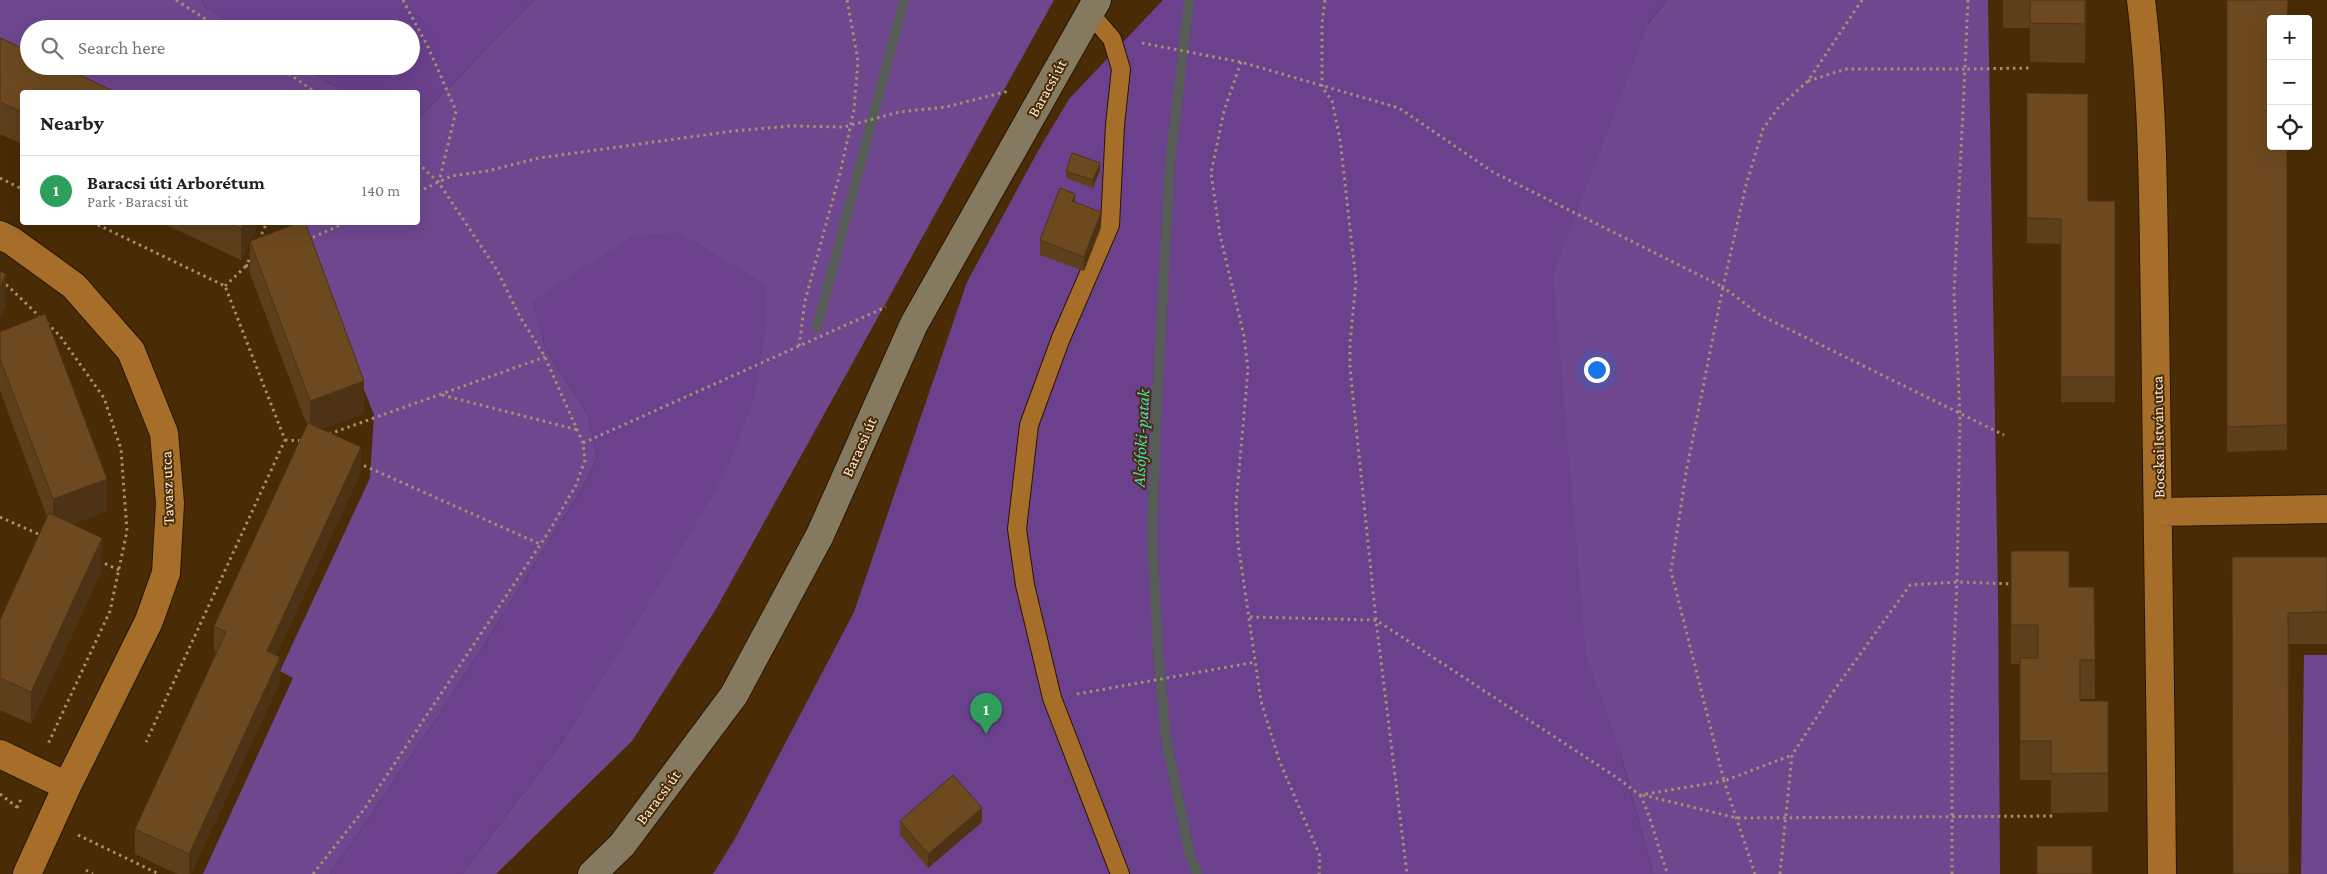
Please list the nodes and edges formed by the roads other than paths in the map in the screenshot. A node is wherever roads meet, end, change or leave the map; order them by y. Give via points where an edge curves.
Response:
1 (2141, 0) edge
2 (1093, 6) edge
3 (0, 235) edge
4 (2327, 509) edge
5 (2159, 512) junction
6 (0, 754) edge
7 (67, 786) junction
8 (27, 874) edge
9 (592, 874) edge
10 (1120, 874) edge
11 (2162, 874) edge

1 - 5 street, Bocskai István utca via 2148,56 2151,134
2 - 9 street, Baracsi út via 914,324 820,535 734,696 622,845
2 - 10 lane via 1112,39 1121,69 1110,225 1061,338 1029,425 1017,528 1025,585 1052,698
3 - 7 street, Tavasz utca via 74,286 131,351 164,433 170,503 166,573 149,621
4 - 5 street
5 - 11 street, Bocskai István utca
6 - 7 street
7 - 8 street, Tavasz utca

